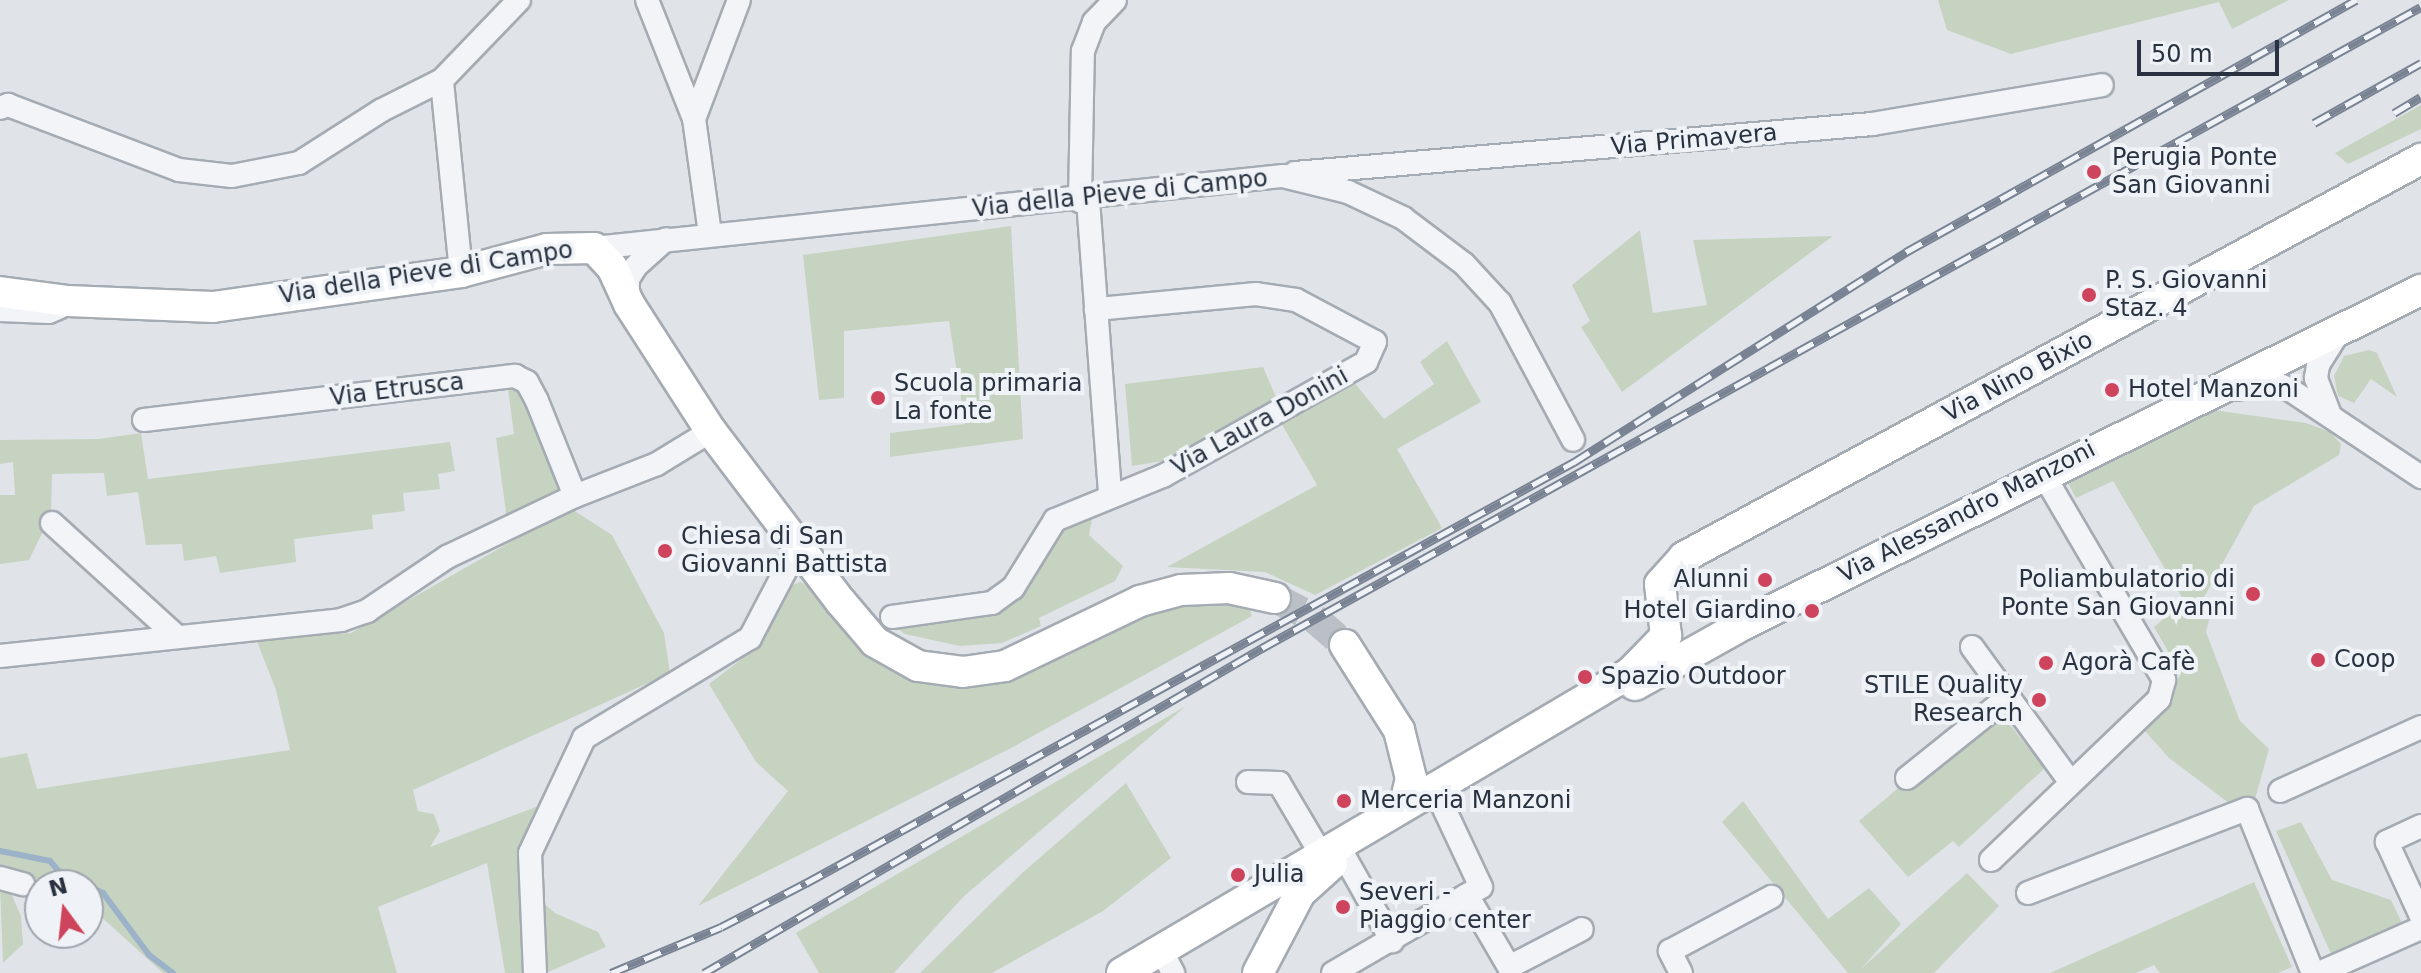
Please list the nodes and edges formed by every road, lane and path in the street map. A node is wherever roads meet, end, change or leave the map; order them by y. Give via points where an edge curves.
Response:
1 (519, 0) edge
2 (647, 0) edge
3 (739, 0) edge
4 (1115, 0) edge
5 (442, 80) junction
6 (2102, 85) dead end
7 (0, 108) edge
8 (694, 119) junction
9 (2421, 159) edge
10 (1283, 176) junction
11 (1084, 200) junction
12 (710, 234) junction
13 (666, 239) junction
14 (594, 248) junction
15 (461, 272) junction
16 (2421, 290) edge
17 (0, 292) edge
18 (68, 301) junction
19 (629, 304) junction
20 (1096, 309) junction
21 (0, 310) edge
22 (2341, 328) junction
23 (2173, 409) junction
24 (2330, 416) junction
25 (144, 420) dead end
26 (711, 431) junction
27 (1573, 440) dead end
28 (2043, 474) junction
29 (2421, 477) edge
30 (575, 496) junction
31 (1110, 496) junction
32 (52, 523) dead end
33 (798, 546) junction
34 (1275, 598) tunnel mouth
35 (892, 617) dead end
36 (1744, 624) junction
37 (176, 636) junction
38 (1677, 636) junction
39 (1345, 645) tunnel mouth
40 (1972, 647) dead end
41 (0, 656) edge
42 (1645, 679) junction
43 (2008, 697) junction
44 (2421, 727) edge
45 (1399, 730) junction
46 (1462, 770) junction
47 (1907, 778) dead end
48 (1248, 782) dead end
49 (2071, 783) junction
50 (2280, 791) dead end
51 (1440, 800) junction
52 (1405, 804) junction
53 (2421, 826) edge
54 (1332, 855) junction
55 (1991, 860) dead end
56 (0, 878) edge
57 (23, 884) dead end
58 (1474, 891) junction
59 (2028, 893) dead end
60 (1771, 897) dead end
61 (1231, 908) junction
62 (2421, 916) edge
63 (2421, 928) edge
64 (1582, 929) dead end
65 (1392, 941) junction
66 (1264, 960) edge
67 (1167, 962) edge
68 (535, 973) edge
69 (1122, 973) edge
70 (1333, 973) edge
71 (1681, 973) edge
72 (2316, 973) edge

1 - 5 street
2 - 8 street
3 - 8 street
4 - 11 street via 1094,22 1083,51
5 - 7 street via 382,110 299,163 232,176 179,170 8,105
5 - 15 street
6 - 10 street, Via Primavera via 1872,124
8 - 12 street
9 - 38 main road, Via Nino Bixio via 1684,557 1660,584
10 - 11 street, Via della Pieve di Campo
10 - 27 street, Via della Pieve di Campo via 1348,192 1403,218 1464,264 1500,303
11 - 12 street, Via della Pieve di Campo
11 - 20 street
12 - 13 street, Via della Pieve di Campo
13 - 14 street, Via della Pieve di Campo
13 - 19 street via 628,279
14 - 15 main road, Via della Pieve di Campo via 547,249
14 - 19 main road, Via della Pieve di Campo via 612,267
15 - 18 main road, Via della Pieve di Campo via 213,307
16 - 22 main road, Via Alessandro Manzoni
17 - 18 main road, Via della Pieve di Campo
18 - 21 street, Via della Pieve di Campo via 49,312
19 - 26 main road, Via della Pieve di Campo
20 - 31 street
20 - 31 street, Via Laura Donini via 1256,294 1296,300 1375,342 1366,362 1163,476
22 - 23 main road, Via Alessandro Manzoni
22 - 24 street via 2318,365 2316,378
23 - 24 street via 2275,383
23 - 28 main road, Via Alessandro Manzoni
24 - 29 street
25 - 30 street, Via Etrusca via 515,376 527,382 537,401
26 - 30 street via 657,464
26 - 33 main road, Via della Pieve di Campo
28 - 36 main road, Via Alessandro Manzoni
28 - 49 street via 2164,680 2159,699
30 - 37 street via 447,557 367,611 341,620
31 - 35 street, Via Laura Donini via 1055,520 1013,588 992,603
32 - 37 street
33 - 34 main road, Via della Pieve di Campo via 875,642 918,666 963,672 1005,666 1140,601 1181,590 1229,588
33 - 68 street via 750,638 584,738 530,853
36 - 38 main road
36 - 42 main road, Via Alessandro Manzoni
37 - 41 street
38 - 42 main road
38 - 46 main road, Via Alessandro Manzoni via 1630,673
39 - 45 main road
40 - 43 street
42 - 51 main road, Via Alessandro Manzoni
43 - 47 street
43 - 49 street
44 - 50 street
45 - 46 main road via 1440,768
45 - 52 main road via 1411,778
46 - 52 main road, Via Alessandro Manzoni
48 - 54 street via 1279,783
49 - 55 street
51 - 54 main road, Via Alessandro Manzoni
51 - 58 street
52 - 54 main road, Via Alessandro Manzoni
53 - 62 street via 2387,842
54 - 61 main road, Via Alessandro Manzoni
54 - 65 street
54 - 66 main road, Via Alessandro Manzoni via 1300,893
56 - 57 street
58 - 64 street via 1509,967
58 - 65 street
59 - 72 street via 2247,809
60 - 71 street via 1670,951
61 - 66 main road via 1262,918
61 - 67 main road, Via Alessandro Manzoni
63 - 72 street
65 - 70 street
67 - 69 main road, Via Alessandro Manzoni

